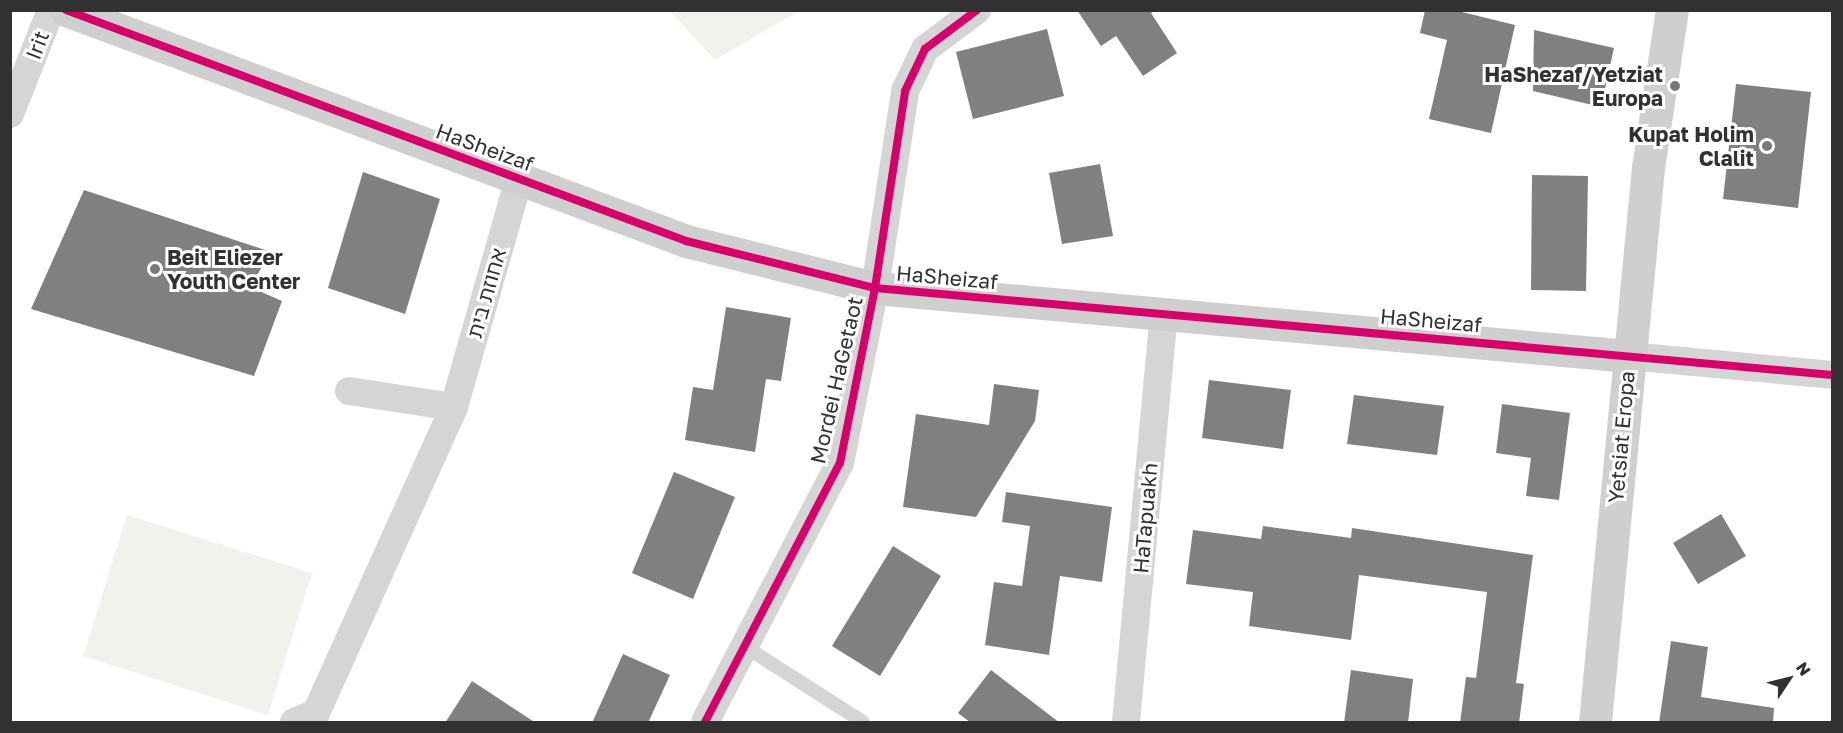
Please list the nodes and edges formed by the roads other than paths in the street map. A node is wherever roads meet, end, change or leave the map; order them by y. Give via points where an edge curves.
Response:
1 (51, 10) edge
2 (66, 10) edge
3 (977, 10) edge
4 (1672, 10) edge
5 (10, 114) edge
6 (519, 179) junction
7 (875, 288) junction
8 (1164, 314) junction
9 (1629, 356) junction
10 (1833, 375) edge
11 (349, 391) dead end
12 (454, 407) junction
13 (744, 646) junction
14 (294, 723) edge
15 (705, 723) edge
16 (863, 723) edge
17 (1126, 723) edge
18 (1595, 723) edge

1 - 5 street, Irit
2 - 6 street, HaSheizaf
3 - 7 street, Mordei HaGetaot via 925,48 906,91
4 - 9 street, Yetsiat Eropa via 1663,42
6 - 7 street, HaSheizaf via 686,241
6 - 12 street, אחוזת בית
7 - 8 street, HaSheizaf
7 - 13 street, Mordei HaGetaot via 840,463
8 - 9 street, HaSheizaf
8 - 17 street, HaTapuakh
9 - 10 street, HaSheizaf
9 - 18 street, Yetsiat Eropa
11 - 12 street
12 - 14 street, אחוזת בית via 316,713
13 - 15 street, Mordei HaGetaot
13 - 16 lane

